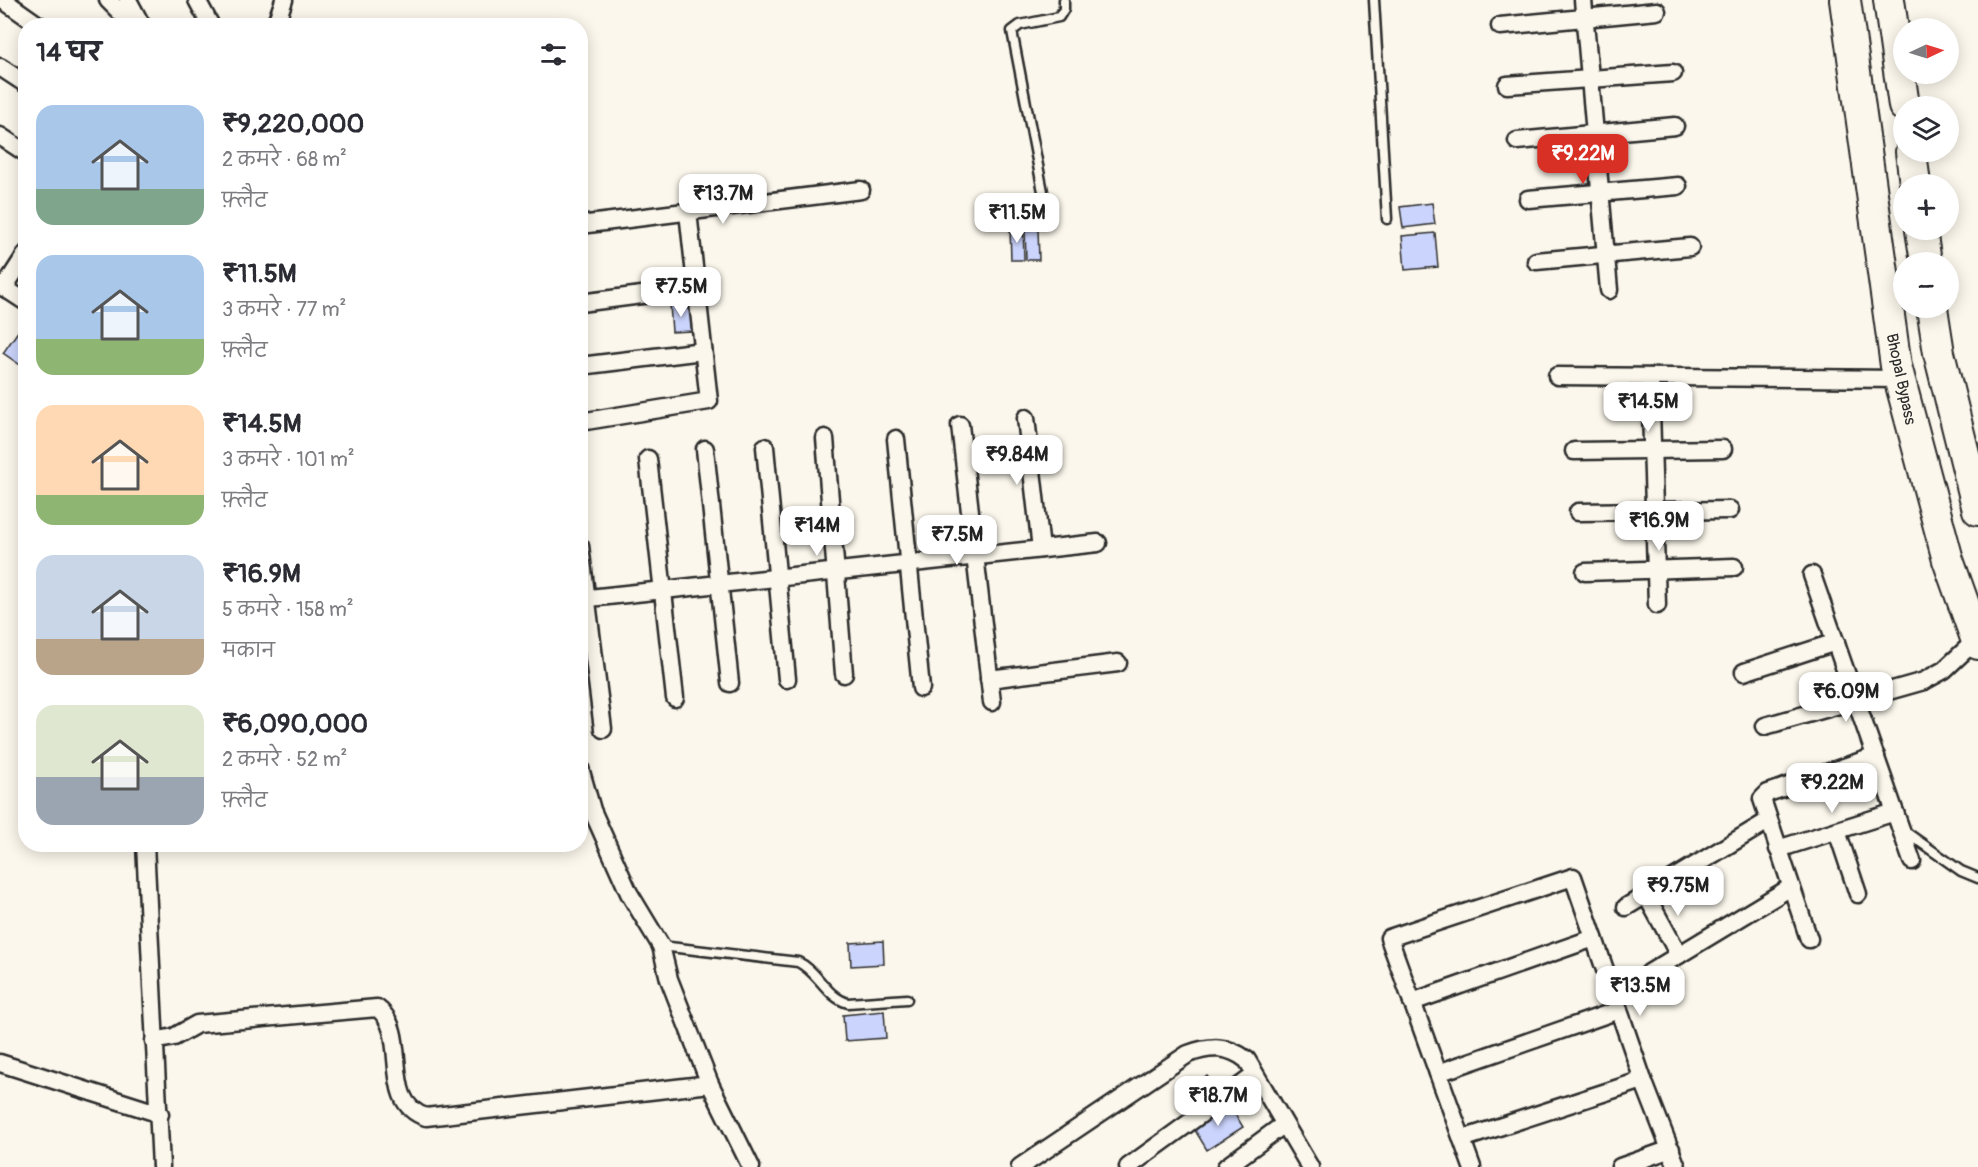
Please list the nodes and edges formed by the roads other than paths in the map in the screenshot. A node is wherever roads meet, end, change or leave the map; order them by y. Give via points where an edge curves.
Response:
1 (3, 0) edge
2 (108, 0) edge
3 (128, 0) edge
4 (197, 0) edge
5 (284, 0) edge
6 (1064, 0) edge
7 (1374, 0) edge
8 (1583, 0) edge
9 (1845, 0) edge
10 (1889, 0) edge
11 (1657, 11) dead end
12 (29, 18) edge
13 (126, 18) edge
14 (138, 18) edge
15 (207, 18) edge
16 (278, 18) edge
17 (1585, 18) junction
18 (1500, 26) dead end
19 (0, 67) edge
20 (1673, 73) dead end
21 (18, 79) edge
22 (1591, 79) junction
23 (1508, 85) dead end
24 (1903, 96) edge
25 (1675, 126) dead end
26 (1596, 134) junction
27 (0, 136) edge
28 (1517, 141) dead end
29 (18, 148) edge
30 (1678, 186) dead end
31 (861, 190) dead end
32 (1601, 193) junction
33 (1528, 199) dead end
34 (1046, 207) dead end
35 (688, 212) junction
36 (1387, 219) dead end
37 (588, 224) edge
38 (1690, 247) dead end
39 (1607, 255) junction
40 (1536, 261) dead end
41 (18, 265) edge
42 (2, 286) edge
43 (696, 288) junction
44 (1609, 290) dead end
45 (18, 297) edge
46 (588, 302) edge
47 (1934, 318) edge
48 (703, 351) junction
49 (588, 365) edge
50 (1557, 376) dead end
51 (1650, 377) junction
52 (1900, 379) junction
53 (1026, 418) dead end
54 (588, 421) edge
55 (960, 424) dead end
56 (825, 438) dead end
57 (896, 439) dead end
58 (765, 447) dead end
59 (705, 449) dead end
60 (1723, 449) dead end
61 (1652, 450) junction
62 (1574, 451) dead end
63 (648, 459) dead end
64 (1730, 510) dead end
65 (1978, 510) edge
66 (1654, 511) junction
67 (1578, 513) dead end
68 (1098, 543) dead end
69 (1041, 549) junction
70 (974, 557) junction
71 (909, 564) junction
72 (1734, 567) dead end
73 (1656, 570) junction
74 (835, 572) junction
75 (1585, 572) dead end
76 (1812, 575) dead end
77 (777, 578) junction
78 (720, 584) junction
79 (662, 590) junction
80 (588, 599) edge
81 (1657, 605) dead end
82 (588, 626) edge
83 (1836, 642) junction
84 (1977, 642) edge
85 (1118, 663) dead end
86 (1744, 672) dead end
87 (844, 674) dead end
88 (989, 679) junction
89 (787, 680) dead end
90 (730, 683) dead end
91 (921, 688) dead end
92 (675, 698) dead end
93 (1856, 700) junction
94 (992, 702) dead end
95 (1765, 726) dead end
96 (603, 729) dead end
97 (1876, 756) junction
98 (588, 796) edge
99 (1898, 820) junction
100 (1768, 821) junction
101 (1837, 831) junction
102 (1779, 849) junction
103 (145, 852) edge
104 (1912, 861) dead end
105 (1978, 878) edge
106 (1791, 887) junction
107 (1858, 894) dead end
108 (1646, 895) junction
109 (1626, 907) dead end
110 (1594, 938) junction
111 (1809, 939) dead end
112 (662, 946) junction
113 (1679, 955) junction
114 (1649, 973) dead end
115 (907, 999) dead end
116 (1412, 1002) junction
117 (1619, 1010) junction
118 (154, 1041) junction
119 (0, 1063) edge
120 (1438, 1073) junction
121 (1255, 1075) junction
122 (1643, 1080) junction
123 (710, 1084) junction
124 (160, 1114) junction
125 (1283, 1125) junction
126 (1462, 1139) junction
127 (1671, 1149) junction
128 (161, 1167) edge
129 (751, 1167) edge
130 (1020, 1167) edge
131 (1128, 1167) edge
132 (1226, 1167) edge
133 (1310, 1167) edge
134 (1472, 1167) edge
135 (1620, 1167) edge
136 (1677, 1167) edge

1 - 12 street
2 - 13 street
3 - 14 street
4 - 15 street
5 - 16 street
6 - 34 lane via 1059,17 1020,25 1012,31
7 - 36 lane
8 - 17 street
9 - 52 highway, Bhopal Bypass
10 - 24 highway
11 - 17 street
17 - 18 street
17 - 22 street
19 - 21 street
20 - 22 street
22 - 23 street
22 - 26 street
25 - 26 street
26 - 28 street
26 - 32 street
27 - 29 street
30 - 32 street
31 - 35 street
32 - 33 street
32 - 39 street
35 - 37 street
35 - 43 street
38 - 39 street
39 - 40 street
39 - 44 street
41 - 42 street
42 - 45 street
43 - 46 street
43 - 48 street
47 - 65 highway
48 - 49 street
48 - 54 street via 709,401
50 - 51 street
51 - 52 street
51 - 61 street
52 - 84 highway, Bhopal Bypass via 1948,560
53 - 69 street
55 - 70 street
56 - 74 street
57 - 71 street
58 - 77 street
59 - 78 street
60 - 61 street
61 - 62 street
61 - 66 street
63 - 79 street
64 - 66 street
66 - 67 street
66 - 73 street
68 - 69 street
69 - 70 street
70 - 71 street
70 - 88 street
71 - 74 street
71 - 91 street
72 - 73 street
73 - 75 street
73 - 81 street
74 - 77 street
74 - 87 street
76 - 83 street
77 - 78 street
77 - 89 street
78 - 79 street
78 - 90 street
79 - 80 street
79 - 92 street
82 - 96 street
83 - 86 street
83 - 93 street
84 - 93 street via 1935,676
85 - 88 street
88 - 94 street
93 - 95 street
93 - 97 street
97 - 99 street
97 - 100 street via 1768,793 1762,799
98 - 112 street via 629,893
99 - 101 street
99 - 104 street
99 - 105 lane via 1961,872
100 - 102 street
100 - 108 street
101 - 102 street
101 - 107 street
102 - 106 street
103 - 118 street
106 - 111 street
106 - 113 street
108 - 109 street
108 - 113 street
110 - 116 street
110 - 116 street via 1573,877 1389,939
110 - 117 street
112 - 115 lane via 798,962 807,966 840,1001 848,1003
112 - 123 street via 669,979
113 - 114 street
116 - 120 street
117 - 120 street
117 - 122 street
118 - 123 street via 174,1037 197,1024 376,1008 389,1022 402,1098 414,1113 426,1117
118 - 124 street
119 - 124 street
120 - 126 street
121 - 125 street
121 - 130 street via 1247,1060 1236,1052 1205,1048 1188,1054
121 - 131 street
122 - 126 street
122 - 127 street
123 - 129 street
124 - 128 street
125 - 132 street
125 - 133 street
126 - 134 street
127 - 135 street
127 - 136 street

